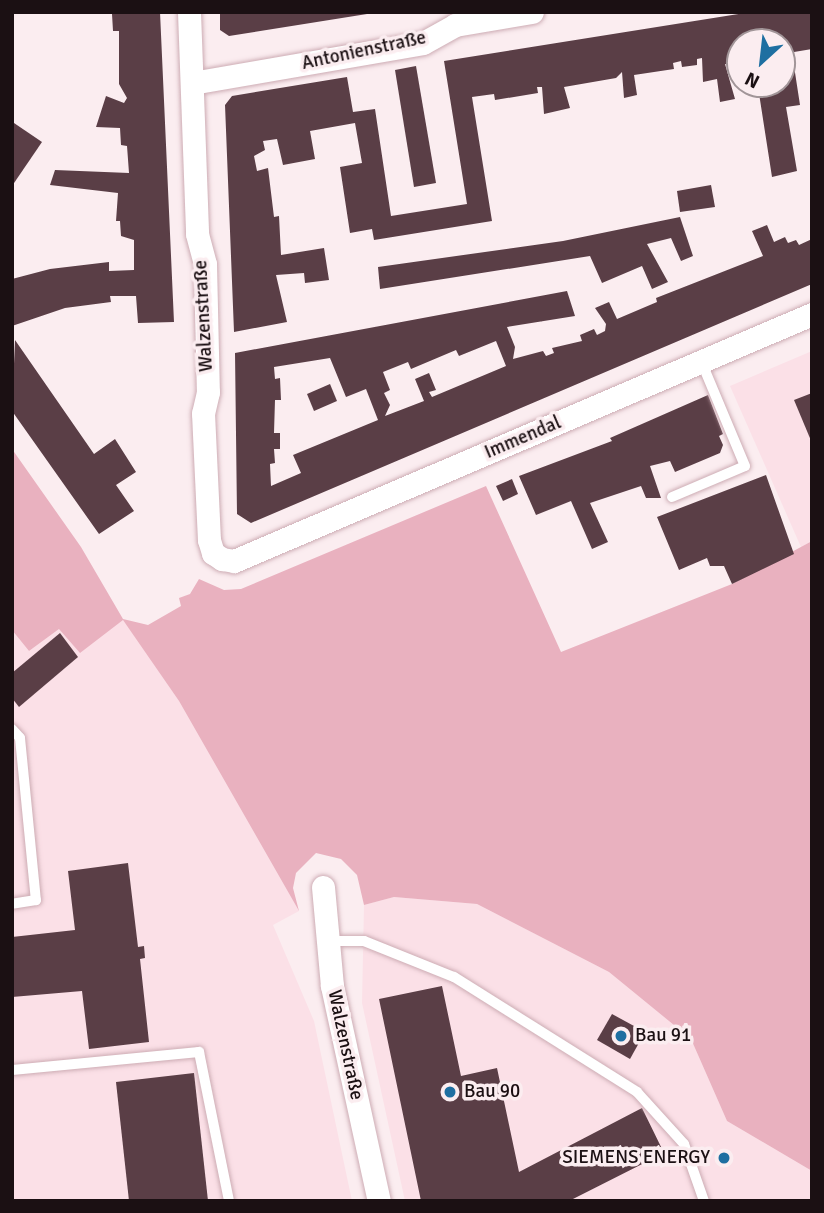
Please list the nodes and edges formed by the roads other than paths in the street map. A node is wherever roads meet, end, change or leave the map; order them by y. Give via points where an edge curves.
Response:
1 (188, 12) edge
2 (532, 12) edge
3 (192, 83) junction
4 (812, 314) edge
5 (701, 361) junction
6 (672, 497) dead end
7 (234, 561) joint
8 (12, 729) edge
9 (323, 887) dead end
10 (12, 904) edge
11 (328, 941) junction
12 (12, 1070) edge
13 (229, 1201) edge
14 (379, 1201) edge
15 (704, 1201) edge

1 - 3 street, Walzenstraße
2 - 3 street, Antonienstraße via 455,25 423,43
3 - 7 street, Walzenstraße via 197,234 205,264 208,392 203,413 209,540 213,553
4 - 5 street, Immendal
5 - 6 lane via 745,466
5 - 7 street, Immendal
8 - 10 lane via 20,738 36,900
9 - 11 street, Walzenstraße
11 - 14 street, Walzenstraße via 332,986
11 - 15 lane via 363,941 454,977 637,1092 684,1144
12 - 13 lane via 199,1052

